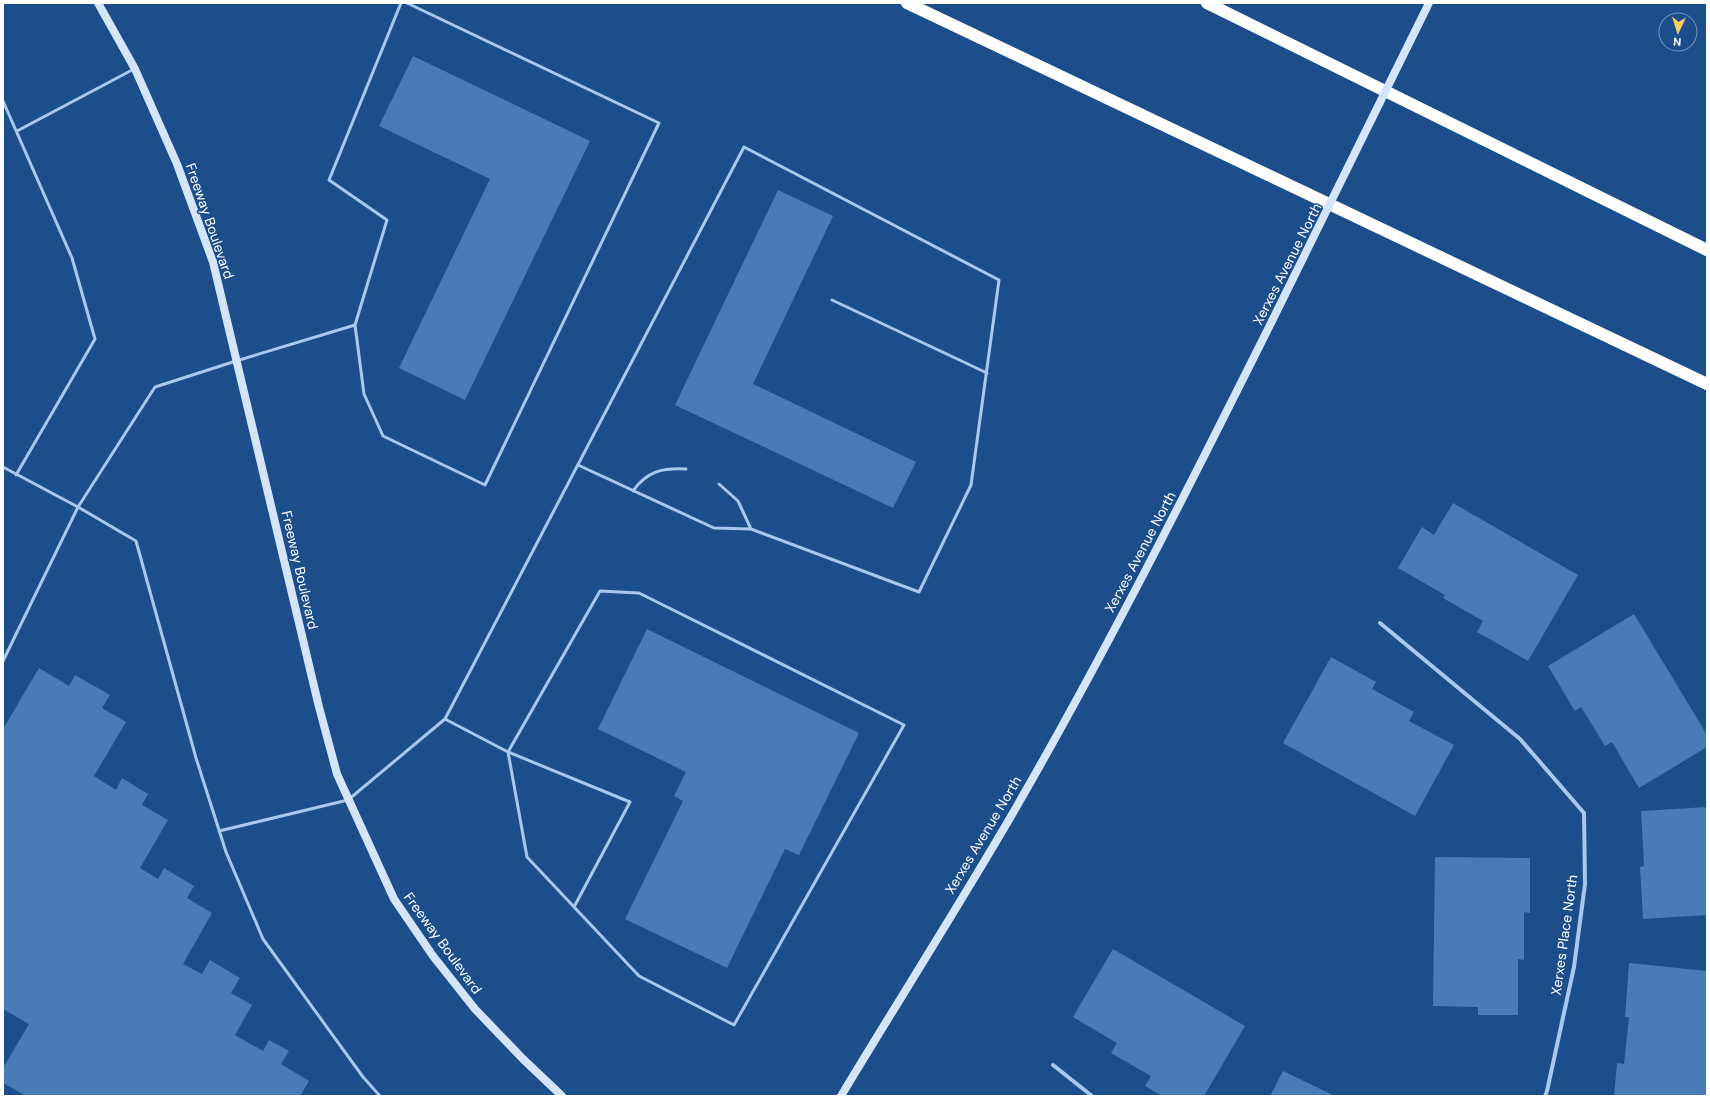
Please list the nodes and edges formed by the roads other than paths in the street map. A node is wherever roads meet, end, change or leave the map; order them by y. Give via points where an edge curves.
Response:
1 (98, 3) edge
2 (401, 3) edge
3 (407, 3) edge
4 (907, 3) edge
5 (1207, 3) edge
6 (1429, 3) edge
7 (135, 69) junction
8 (3, 101) edge
9 (17, 131) junction
10 (1707, 250) edge
11 (832, 300) dead end
12 (355, 325) junction
13 (236, 361) junction
14 (987, 373) junction
15 (1707, 384) edge
16 (578, 465) junction
17 (3, 467) edge
18 (686, 469) dead end
19 (16, 475) junction
20 (719, 484) dead end
21 (633, 491) junction
22 (78, 507) junction
23 (751, 529) junction
24 (1380, 623) dead end
25 (3, 661) edge
26 (445, 719) junction
27 (508, 752) junction
28 (348, 800) junction
29 (219, 831) junction
30 (574, 907) junction
31 (1053, 1064) dead end
32 (380, 1096) edge
33 (562, 1096) edge
34 (840, 1096) edge
35 (1092, 1096) edge
36 (1544, 1096) edge

1 - 7 street, Freeway Boulevard
2 - 12 lane via 330,180 387,220
3 - 12 lane via 659,123 485,485 383,436 364,394
4 - 15 highway
5 - 10 highway
6 - 34 street, Xerxes Avenue North, bridge via 1188,491 1085,684 1010,818
7 - 9 lane
7 - 13 street, Freeway Boulevard via 177,164 213,262
8 - 9 lane
9 - 19 lane via 72,258 95,339
11 - 14 lane
12 - 13 lane
13 - 22 lane via 155,387
13 - 28 street, Freeway Boulevard via 319,707 337,774
14 - 16 lane via 999,280 744,147
14 - 23 lane via 971,486 919,592
16 - 21 lane
16 - 26 lane
17 - 19 lane
18 - 21 lane via 665,468 641,480
19 - 22 lane
20 - 23 lane via 738,501
21 - 23 lane via 714,528
22 - 25 lane
22 - 29 lane via 136,541 196,758
24 - 36 street, Xerxes Place North via 1520,739 1584,813 1585,884 1574,967
26 - 27 lane
26 - 28 lane
27 - 30 lane via 527,857
27 - 30 lane via 630,802
27 - 30 lane via 600,591 639,593 904,726 734,1025 638,976
28 - 29 lane
28 - 33 street, Freeway Boulevard via 394,899 433,956 475,1009 522,1059
29 - 32 lane via 263,939 363,1077
31 - 35 street

